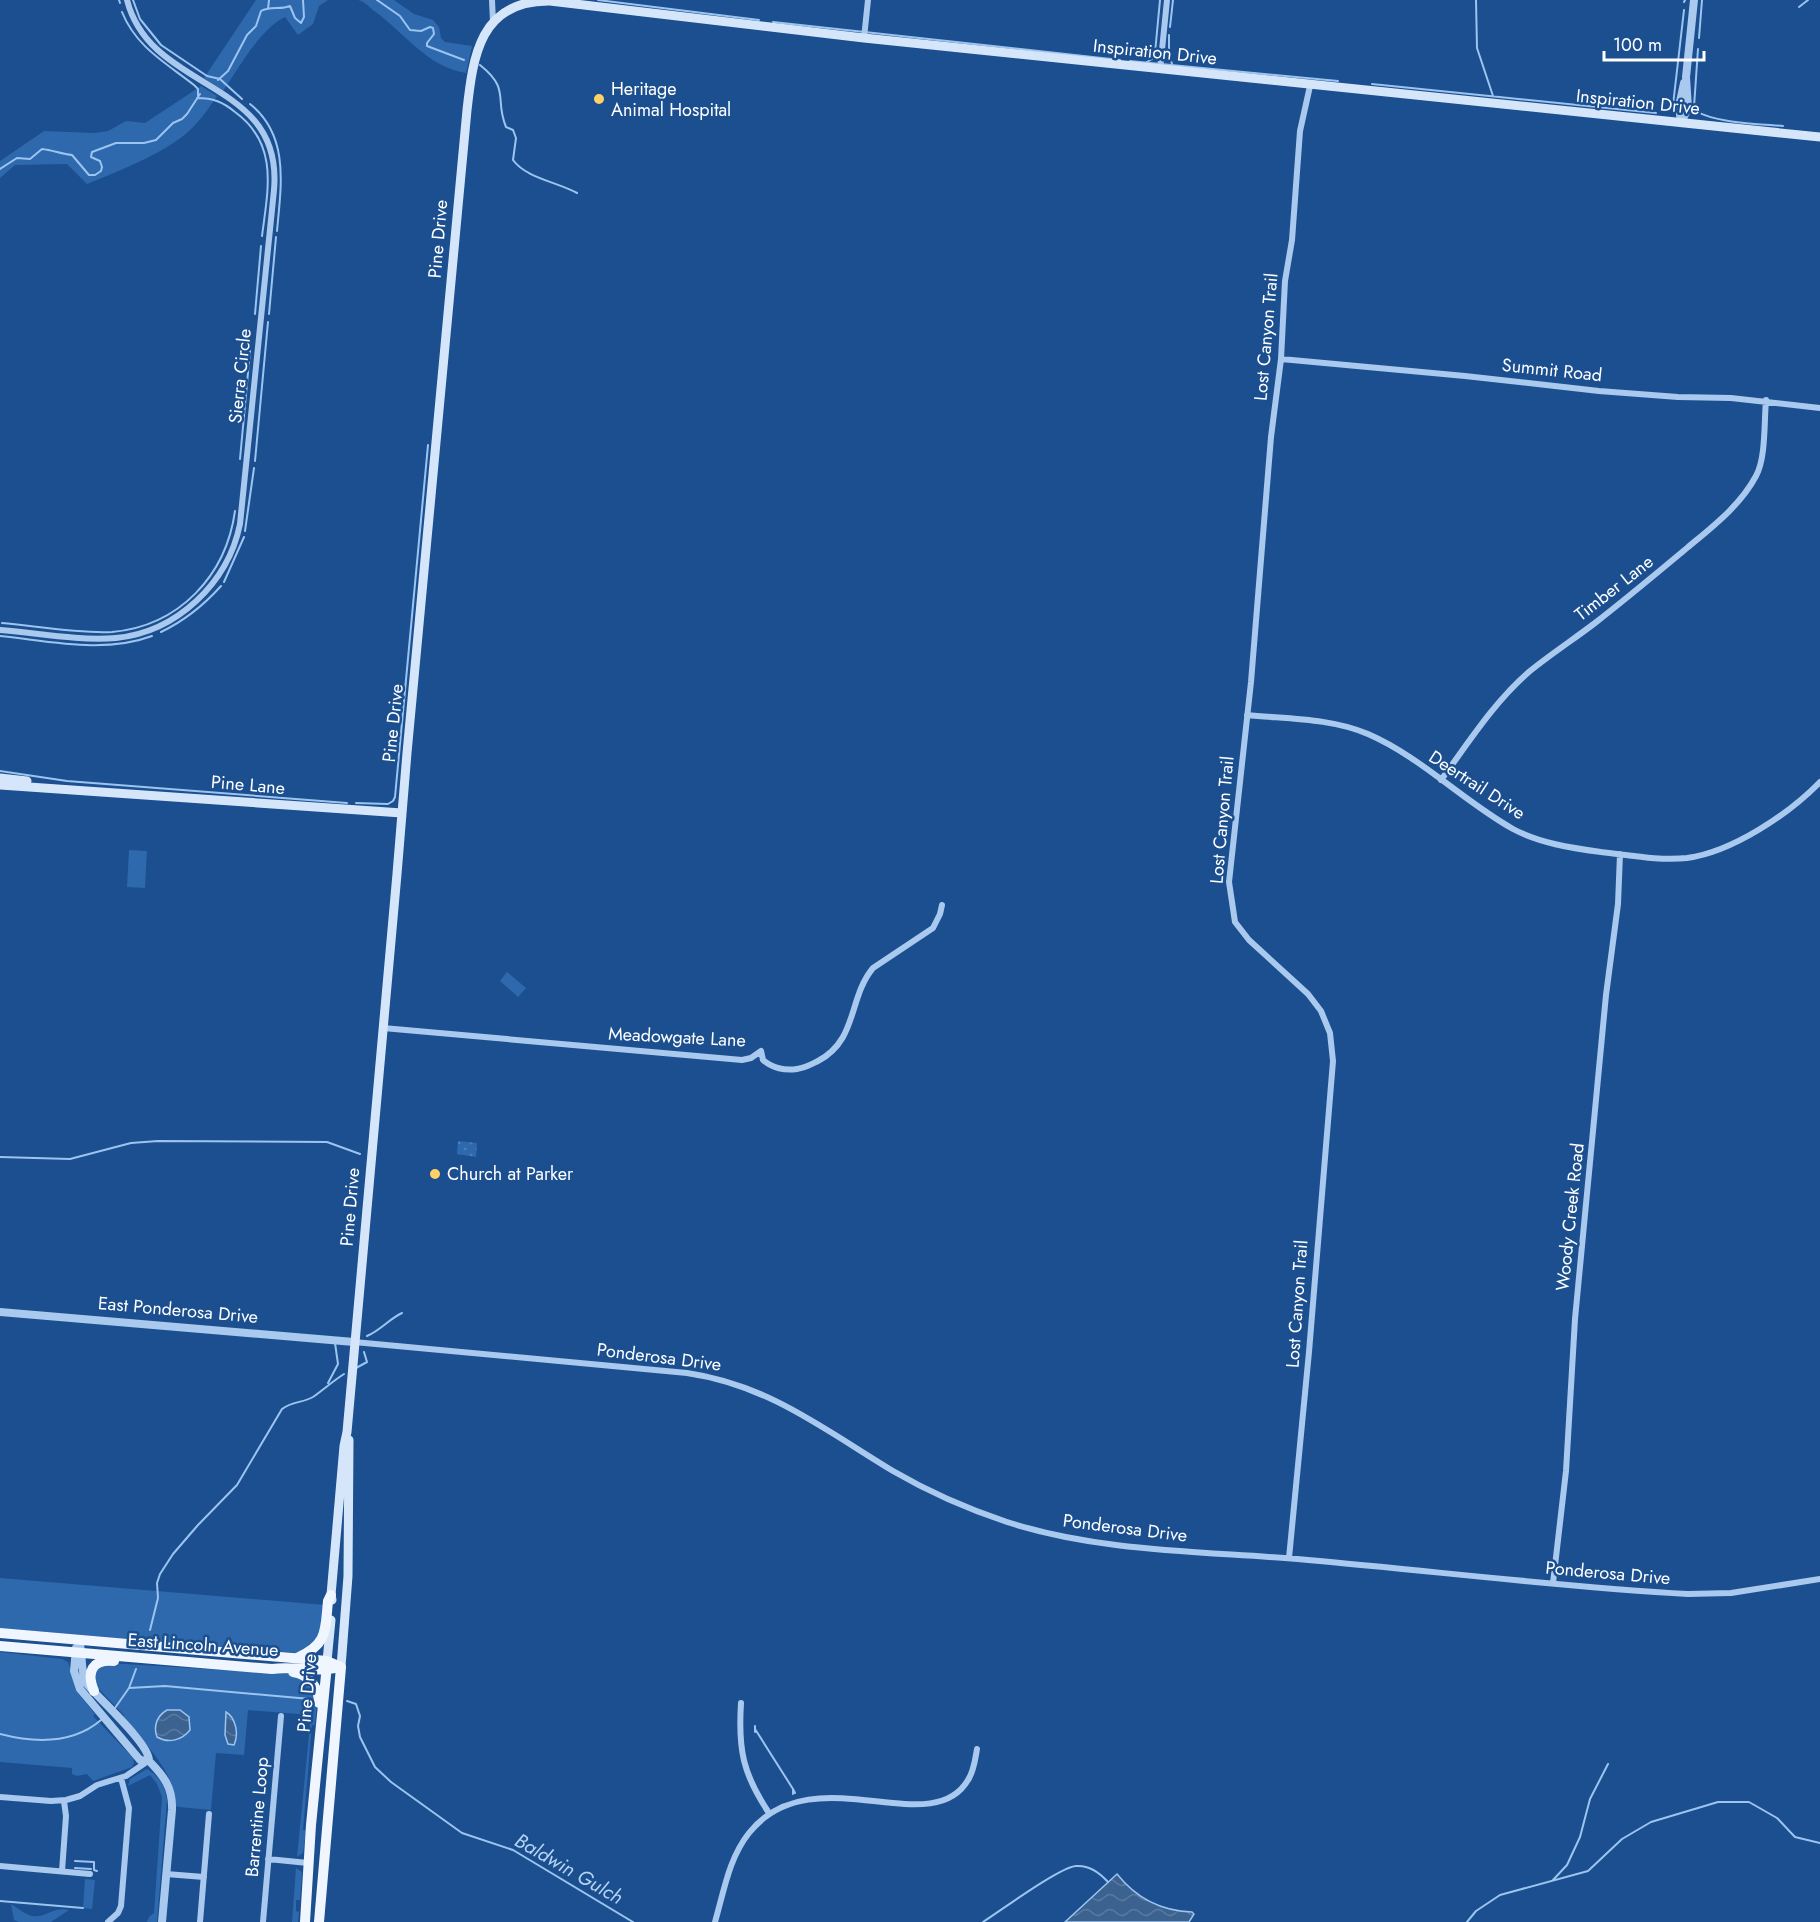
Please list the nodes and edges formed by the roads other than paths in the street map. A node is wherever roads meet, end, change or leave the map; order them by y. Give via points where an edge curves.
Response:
1 (127, 0) edge
2 (492, 0) edge
3 (868, 0) edge
4 (1167, 0) edge
5 (1694, 0) edge
6 (493, 22) junction
7 (864, 38) junction
8 (1160, 70) junction
9 (1310, 86) junction
10 (1682, 123) junction
11 (1820, 137) edge
12 (1281, 359) junction
13 (1766, 400) junction
14 (1820, 408) edge
15 (0, 630) edge
16 (1247, 715) junction
17 (0, 778) edge
18 (1441, 780) junction
19 (1820, 782) edge
20 (0, 785) edge
21 (92, 790) junction
22 (402, 813) junction
23 (1620, 854) junction
24 (942, 905) dead end
25 (383, 1028) junction
26 (0, 1312) edge
27 (354, 1342) junction
28 (347, 1432) junction
29 (1289, 1558) junction
30 (1820, 1579) edge
31 (1553, 1583) junction
32 (331, 1595) junction
33 (0, 1633) edge
34 (79, 1640) junction
35 (0, 1646) edge
36 (78, 1652) junction
37 (297, 1658) junction
38 (152, 1659) junction
39 (326, 1666) junction
40 (341, 1667) junction
41 (272, 1669) junction
42 (94, 1691) junction
43 (741, 1703) dead end
44 (281, 1716) dead end
45 (977, 1749) dead end
46 (317, 1754) junction
47 (149, 1761) junction
48 (121, 1778) junction
49 (0, 1797) edge
50 (64, 1801) junction
51 (769, 1813) junction
52 (209, 1814) dead end
53 (268, 1859) junction
54 (308, 1863) junction
55 (0, 1866) edge
56 (62, 1871) junction
57 (90, 1874) dead end
58 (166, 1874) junction
59 (204, 1877) junction
60 (108, 1922) edge
61 (162, 1922) edge
62 (200, 1922) edge
63 (263, 1922) edge
64 (305, 1922) edge
65 (319, 1922) edge
66 (715, 1922) edge

1 - 15 street, Sierra Circle via 135,24 152,45 250,115 266,135 274,158 273,201 239,528 228,559 208,588 186,610 156,628 108,638
2 - 6 street
3 - 7 street
4 - 8 street
5 - 10 street via 1679,106
6 - 7 main road, Inspiration Drive via 517,4 546,0
6 - 22 main road, Pine Drive via 476,51 470,83
7 - 8 main road, Inspiration Drive
8 - 9 main road, Inspiration Drive
9 - 10 main road, Inspiration Drive
9 - 12 street, Lost Canyon Trail via 1298,153
10 - 11 main road, Inspiration Drive
12 - 13 street, Summit Road via 1599,391
12 - 16 street, Lost Canyon Trail
13 - 14 street, Summit Road
13 - 18 street, Timber Lane via 1759,468 1731,510 1512,688
16 - 18 street, Deertrail Drive via 1353,729 1394,748
16 - 29 street, Lost Canyon Trail via 1230,867 1235,922 1321,1011 1330,1033 1333,1061
17 - 21 main road, Pine Lane
18 - 23 street, Deertrail Drive via 1516,830 1572,848
19 - 23 street, Deertrail Drive via 1762,827 1708,853 1673,858
20 - 21 main road, Pine Lane
21 - 22 main road, Pine Lane
22 - 25 main road, Pine Drive
23 - 31 street, Woody Creek Road
24 - 25 street, Meadowgate Lane via 933,928 873,968 863,982 849,1029 840,1044 804,1068 788,1070 768,1065 761,1051 742,1060
25 - 27 main road, Pine Drive
26 - 27 street, East Ponderosa Drive
27 - 28 main road, Pine Drive
27 - 29 street, Ponderosa Drive via 717,1378 781,1402 913,1482 1008,1522 1100,1544
28 - 32 main road, Pine Drive
28 - 40 main road, Pine Drive via 348,1576
29 - 31 street, Ponderosa Drive
30 - 31 street, Ponderosa Drive via 1701,1595
32 - 37 main road via 323,1640
32 - 39 main road, Pine Drive
33 - 34 main road, East Lincoln Avenue
34 - 36 street
34 - 37 main road, East Lincoln Avenue
35 - 36 main road, East Lincoln Avenue
36 - 38 main road, East Lincoln Avenue
36 - 42 street via 84,1679
36 - 47 street via 78,1686 140,1760
37 - 39 main road, East Lincoln Avenue
38 - 41 main road, East Lincoln Avenue
38 - 42 main road via 144,1664 99,1662 90,1674
39 - 40 main road, East Lincoln Avenue
39 - 41 main road, East Lincoln Avenue
39 - 46 main road, Pine Drive
40 - 65 main road, Pine Drive
41 - 46 main road via 302,1674 317,1690
42 - 47 street via 149,1755
43 - 51 street via 744,1763 753,1789
44 - 53 street, Barrentine Loop
45 - 51 street via 973,1771 964,1786 937,1803 819,1797
46 - 54 main road, Pine Drive
47 - 48 street
47 - 58 street via 166,1780 171,1794
48 - 50 street
48 - 60 street via 129,1808 122,1905
49 - 50 street
50 - 56 street
51 - 66 street via 737,1851
52 - 59 street
53 - 54 street
53 - 63 street, Barrentine Loop
54 - 64 main road, Pine Drive
55 - 56 street
56 - 57 street
58 - 59 street
58 - 61 street
59 - 62 street

